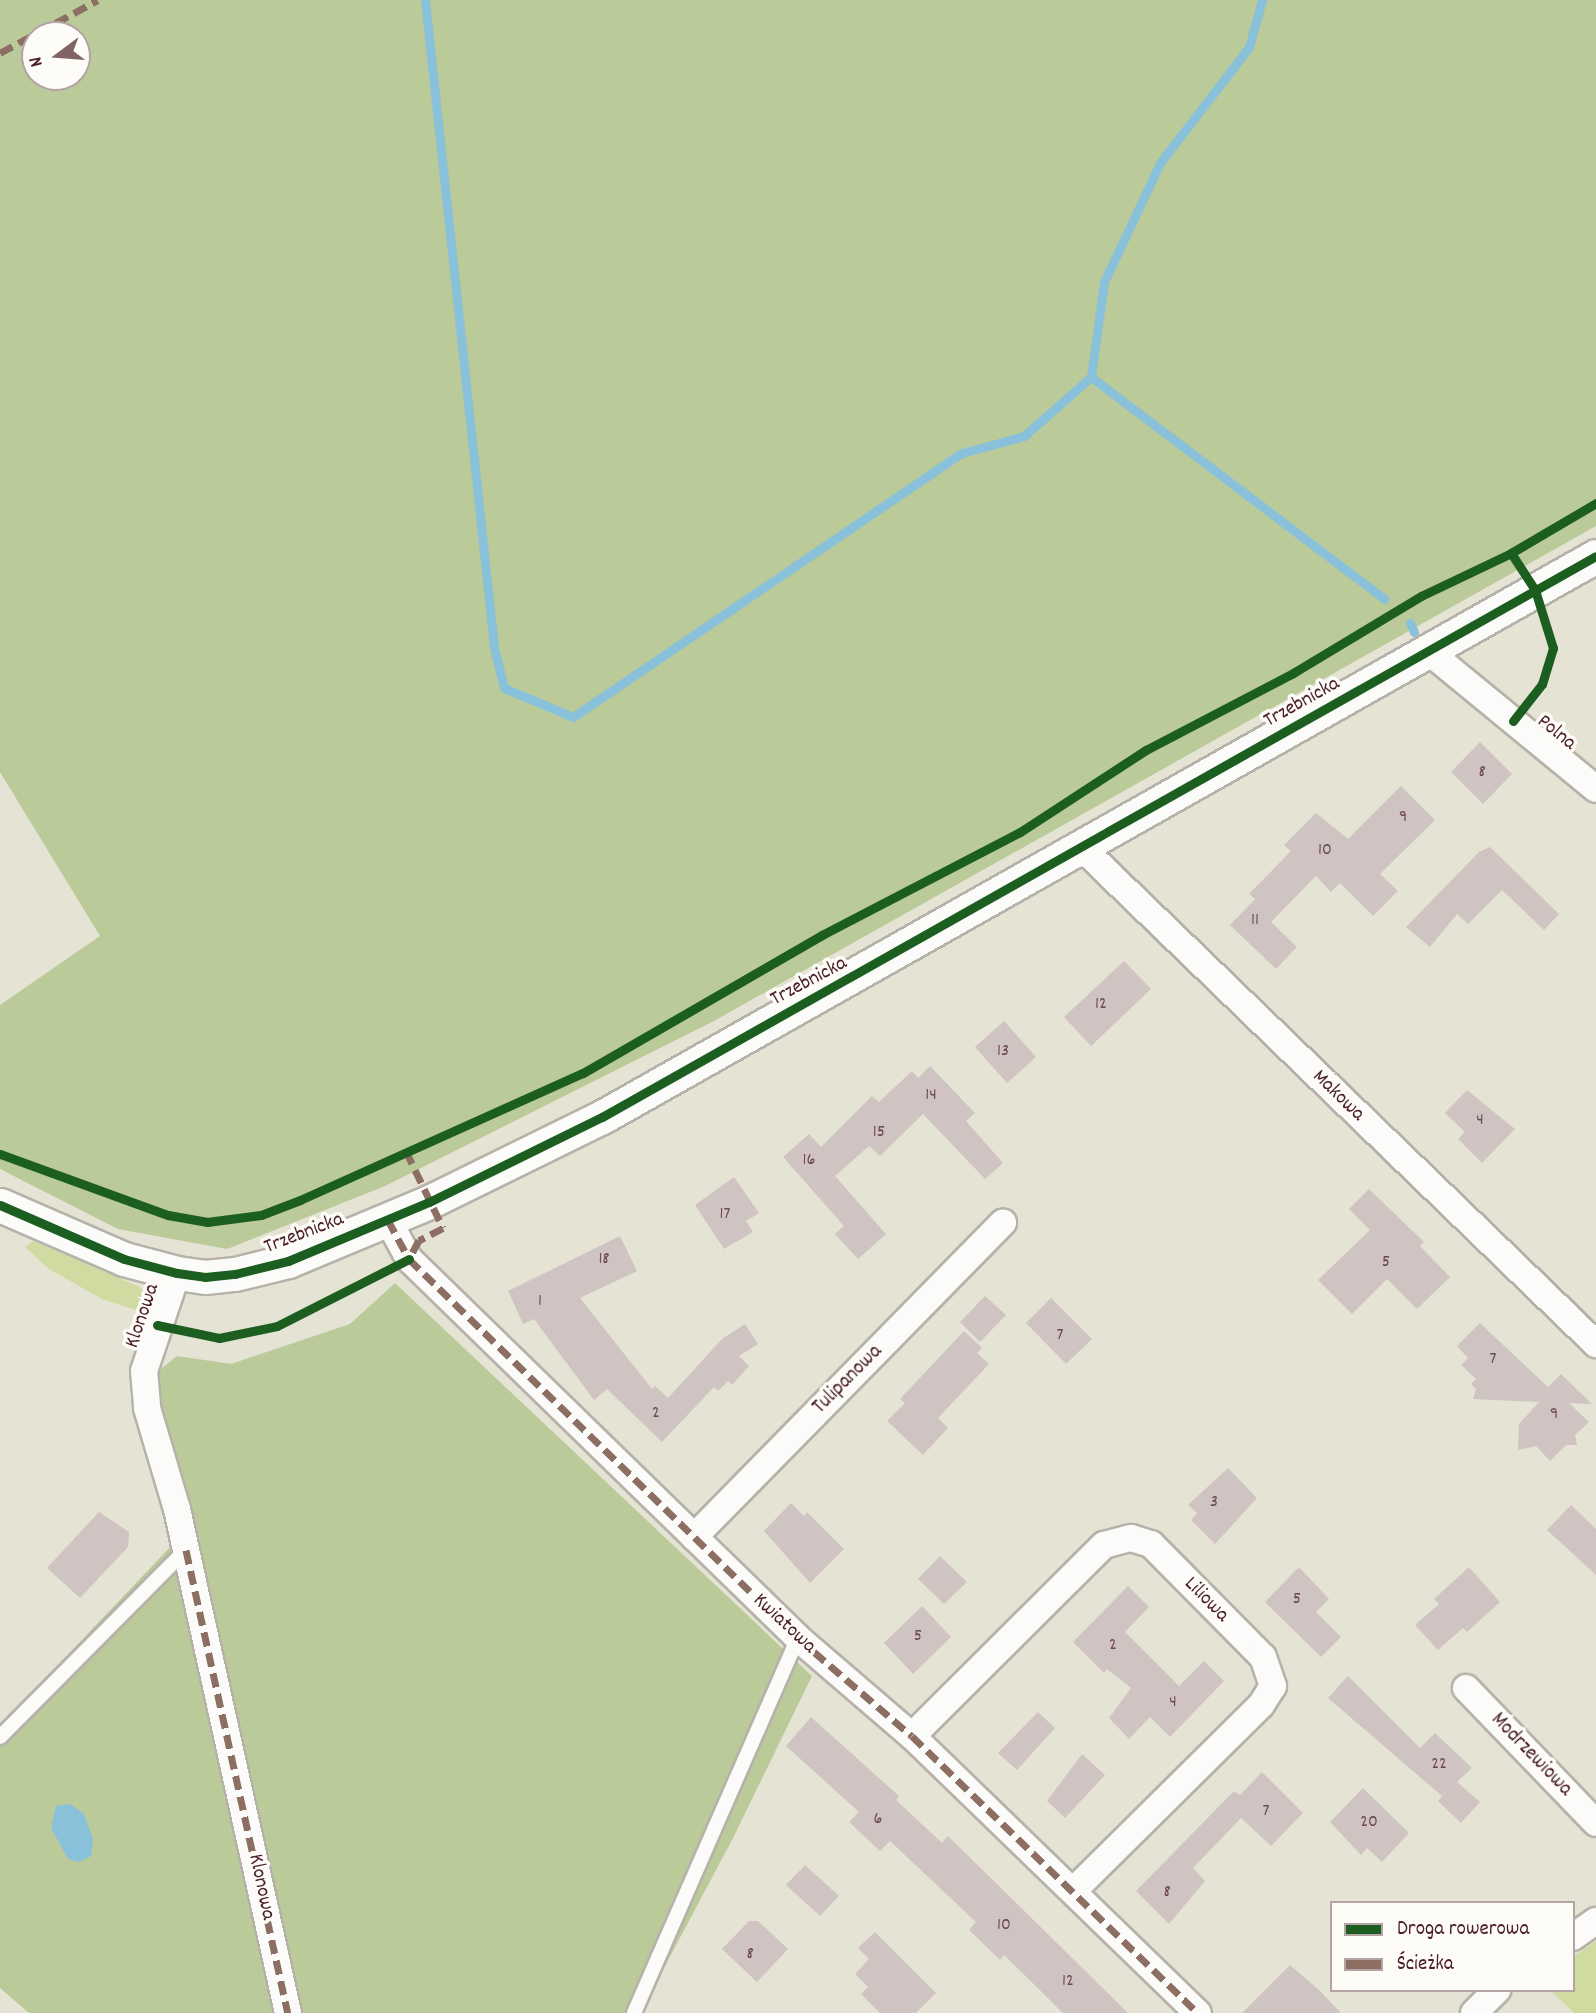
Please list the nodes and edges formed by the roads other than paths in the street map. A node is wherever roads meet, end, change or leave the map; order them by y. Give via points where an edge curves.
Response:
1 (1596, 556) edge
2 (1428, 651) junction
3 (1596, 789) edge
4 (1081, 847) junction
5 (0, 1205) edge
6 (388, 1220) junction
7 (1003, 1223) dead end
8 (177, 1273) junction
9 (1596, 1344) edge
10 (694, 1537) junction
11 (186, 1550) junction
12 (798, 1638) junction
13 (1466, 1688) dead end
14 (912, 1736) junction
15 (0, 1737) edge
16 (1596, 1823) edge
17 (1073, 1891) junction
18 (1596, 1921) edge
19 (1575, 1936) edge
20 (1495, 1992) edge
21 (288, 2013) edge
22 (634, 2013) edge
23 (1198, 2013) edge
24 (1474, 2013) edge

1 - 2 street, Trzebnicka
2 - 3 street, Polna
2 - 4 street, Trzebnicka
4 - 6 street, Trzebnicka via 602,1117
4 - 9 street, Makowa
5 - 8 street, Trzebnicka via 124,1259
6 - 8 street, Trzebnicka via 259,1269 205,1278
6 - 10 street, Kwiatowa via 409,1259
7 - 10 street, Tulipanowa
8 - 11 street, Klonowa via 144,1371 153,1441
10 - 12 street, Kwiatowa
11 - 15 lane
11 - 21 street, Klonowa
12 - 14 street, Kwiatowa
12 - 22 lane
13 - 16 street, Modrzewiowa
14 - 17 street, Kwiatowa
14 - 17 street, Liliowa via 1104,1545 1132,1538 1151,1544 1263,1657 1273,1686 1261,1706
17 - 23 street, Kwiatowa
18 - 19 street
20 - 24 street

